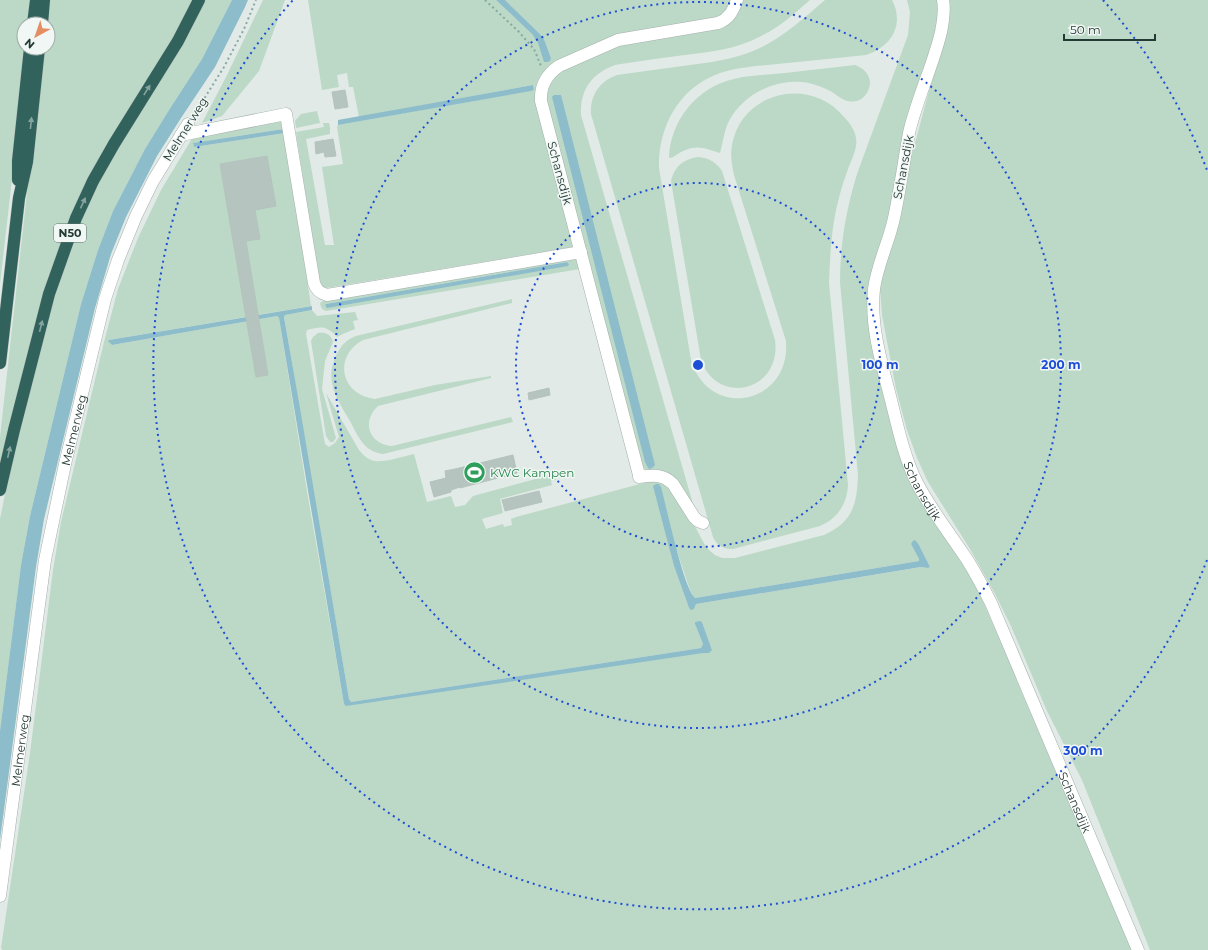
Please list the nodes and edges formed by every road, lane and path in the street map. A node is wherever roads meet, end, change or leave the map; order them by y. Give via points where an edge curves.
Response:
1 (36, 0) edge
2 (44, 0) edge
3 (199, 0) edge
4 (256, 0) edge
5 (484, 0) edge
6 (737, 0) edge
7 (943, 0) edge
8 (34, 16) edge
9 (43, 16) edge
10 (29, 56) edge
11 (38, 56) edge
12 (546, 78) junction
13 (188, 124) joint
14 (181, 134) junction
15 (18, 198) junction
16 (580, 252) junction
17 (0, 363) edge
18 (0, 490) edge
19 (703, 523) dead end
20 (0, 896) edge
21 (1138, 950) edge

1 - 8 highway
2 - 9 highway
18 -> 3 highway, N50 via 49,294 76,218 110,150 178,41
4 - 13 path, Melmerweg via 224,67
5 - 12 path via 534,49
6 - 12 street via 730,15 718,23 618,40 558,66
7 - 21 street, Schansdijk via 942,26 936,51 911,128 894,219 877,272 874,310 880,356 902,443 917,483 969,562 991,603
10 - 15 highway via 18,161
15 -> 11 highway via 27,162
12 - 16 street, Schansdijk via 541,102
13 - 14 street, Melmerweg
14 - 16 street via 286,114 314,283 322,294
14 - 20 street, Melmerweg via 153,181 118,260 105,299 65,464 45,560
15 - 17 highway
16 - 19 street, Schansdijk via 639,477 656,475 670,481 694,517

